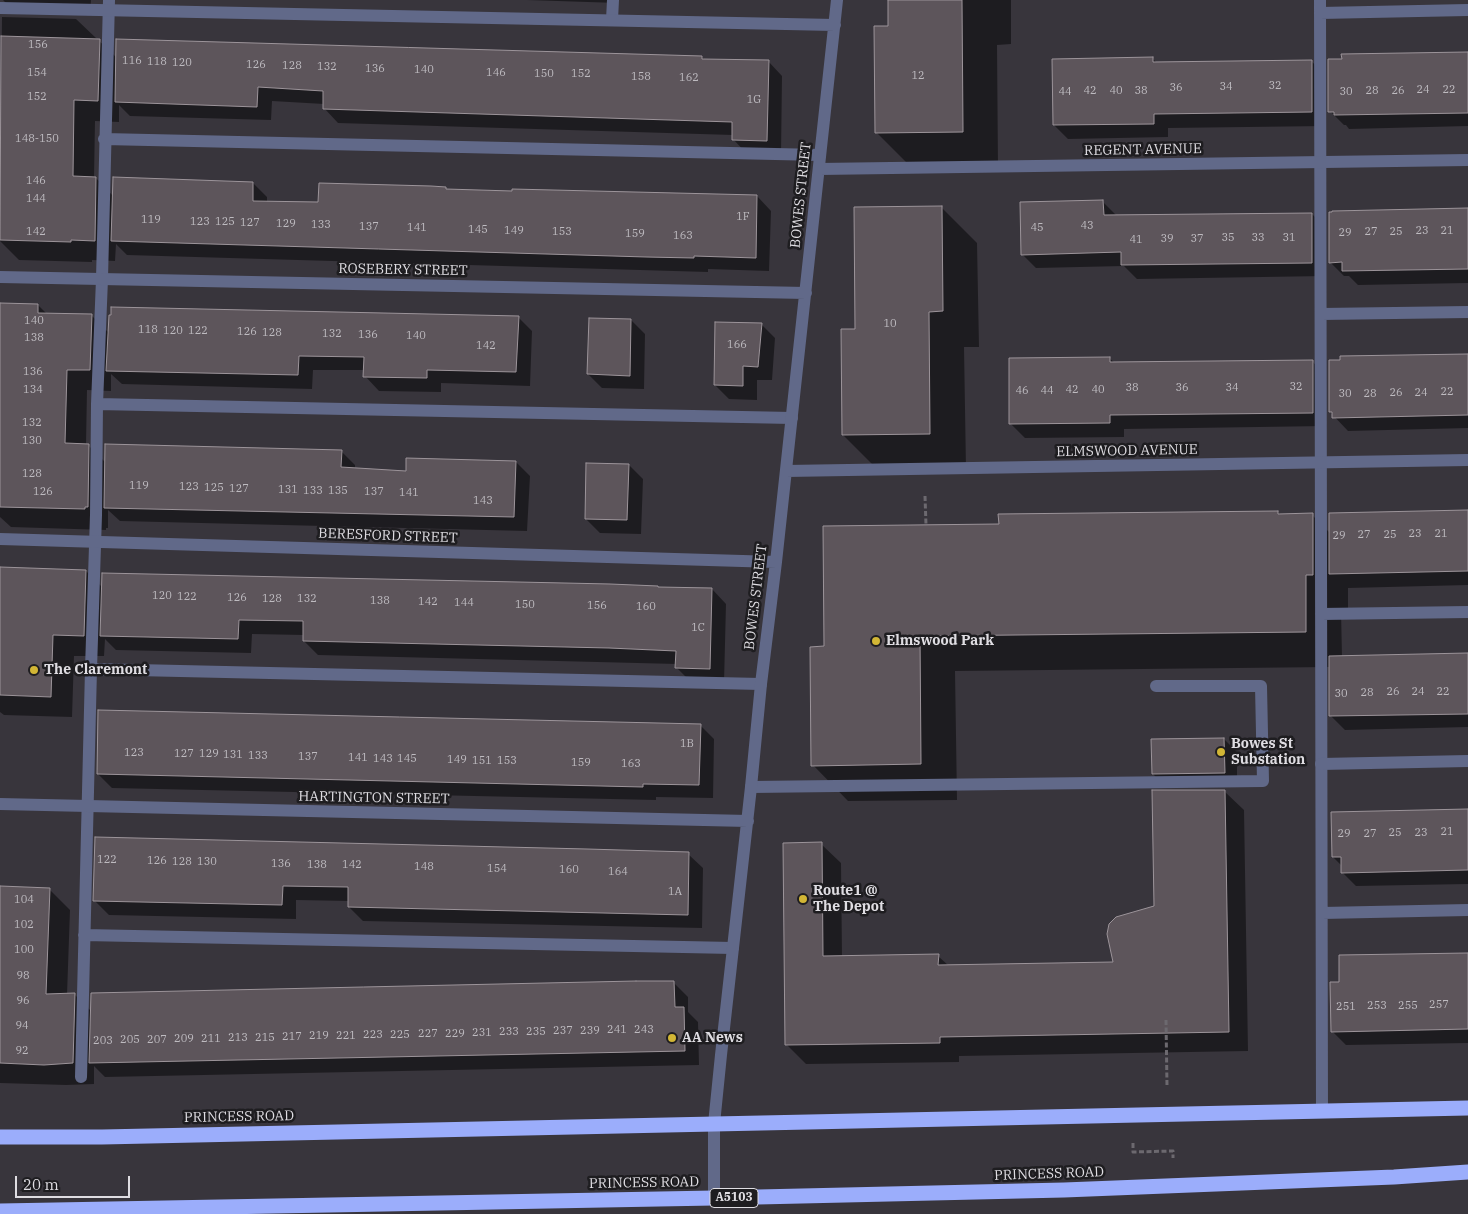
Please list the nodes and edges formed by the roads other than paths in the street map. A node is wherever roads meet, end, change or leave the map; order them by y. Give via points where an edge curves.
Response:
1 (613, 0) edge
2 (837, 0) edge
3 (109, 5) edge
4 (1320, 6) edge
5 (0, 8) edge
6 (1468, 10) edge
7 (612, 20) junction
8 (834, 25) junction
9 (104, 139) junction
10 (820, 155) junction
11 (1468, 160) edge
12 (1320, 162) junction
13 (819, 170) junction
14 (0, 277) edge
15 (102, 279) junction
16 (806, 293) junction
17 (1468, 312) edge
18 (1321, 314) junction
19 (97, 404) junction
20 (792, 418) junction
21 (1468, 460) edge
22 (1321, 462) junction
23 (786, 471) junction
24 (0, 539) edge
25 (95, 542) junction
26 (776, 562) junction
27 (1468, 612) edge
28 (1321, 614) junction
29 (91, 669) junction
30 (761, 684) junction
31 (1156, 686) dead end
32 (1468, 761) edge
33 (1321, 764) junction
34 (752, 787) junction
35 (0, 804) edge
36 (88, 807) junction
37 (748, 821) junction
38 (1468, 910) edge
39 (1322, 913) junction
40 (84, 935) junction
41 (733, 948) junction
42 (81, 1077) dead end
43 (1468, 1108) edge
44 (1322, 1111) junction
45 (714, 1124) junction
46 (0, 1137) edge
47 (1468, 1172) edge
48 (714, 1198) junction
49 (171, 1207) junction
50 (0, 1211) edge
51 (128, 1214) edge

1 - 7 street
2 - 8 street, BOWES STREET
3 - 5 street
3 - 7 street
3 - 9 street
4 - 6 street
4 - 12 street
7 - 8 street
8 - 10 street, BOWES STREET
9 - 10 street
9 - 15 street
10 - 13 street, BOWES STREET
11 - 12 street, REGENT AVENUE
12 - 13 street, REGENT AVENUE
12 - 18 street
13 - 16 street, BOWES STREET
14 - 15 street, ROSEBERY STREET
15 - 16 street, ROSEBERY STREET
15 - 19 street
16 - 20 street, BOWES STREET
17 - 18 street
18 - 22 street
19 - 20 street
19 - 25 street
20 - 23 street, BOWES STREET
21 - 22 street, ELMSWOOD AVENUE
22 - 23 street, ELMSWOOD AVENUE
22 - 28 street
23 - 26 street, BOWES STREET
24 - 25 street, BERESFORD STREET
25 - 26 street, BERESFORD STREET
25 - 29 street
26 - 30 street, BOWES STREET
27 - 28 street
28 - 33 street
29 - 30 street
29 - 36 street
30 - 34 street, BOWES STREET
31 - 34 street via 1261,686 1263,781
32 - 33 street
33 - 39 street
34 - 37 street, BOWES STREET
35 - 36 street, HARTINGTON STREET
36 - 37 street, HARTINGTON STREET
36 - 40 street
37 - 41 street, BOWES STREET
38 - 39 street
39 - 44 street
40 - 41 street
40 - 42 street
41 - 45 street, BOWES STREET
43 - 44 highway, PRINCESS ROAD
44 - 45 highway, PRINCESS ROAD
45 - 46 highway, PRINCESS ROAD
45 - 48 street, BOWES STREET
47 - 48 highway, PRINCESS ROAD / A5103 via 1394,1178 1064,1190
48 - 49 highway, PRINCESS ROAD / A5103
49 - 50 highway, PRINCESS ROAD / A5103
49 - 51 highway

